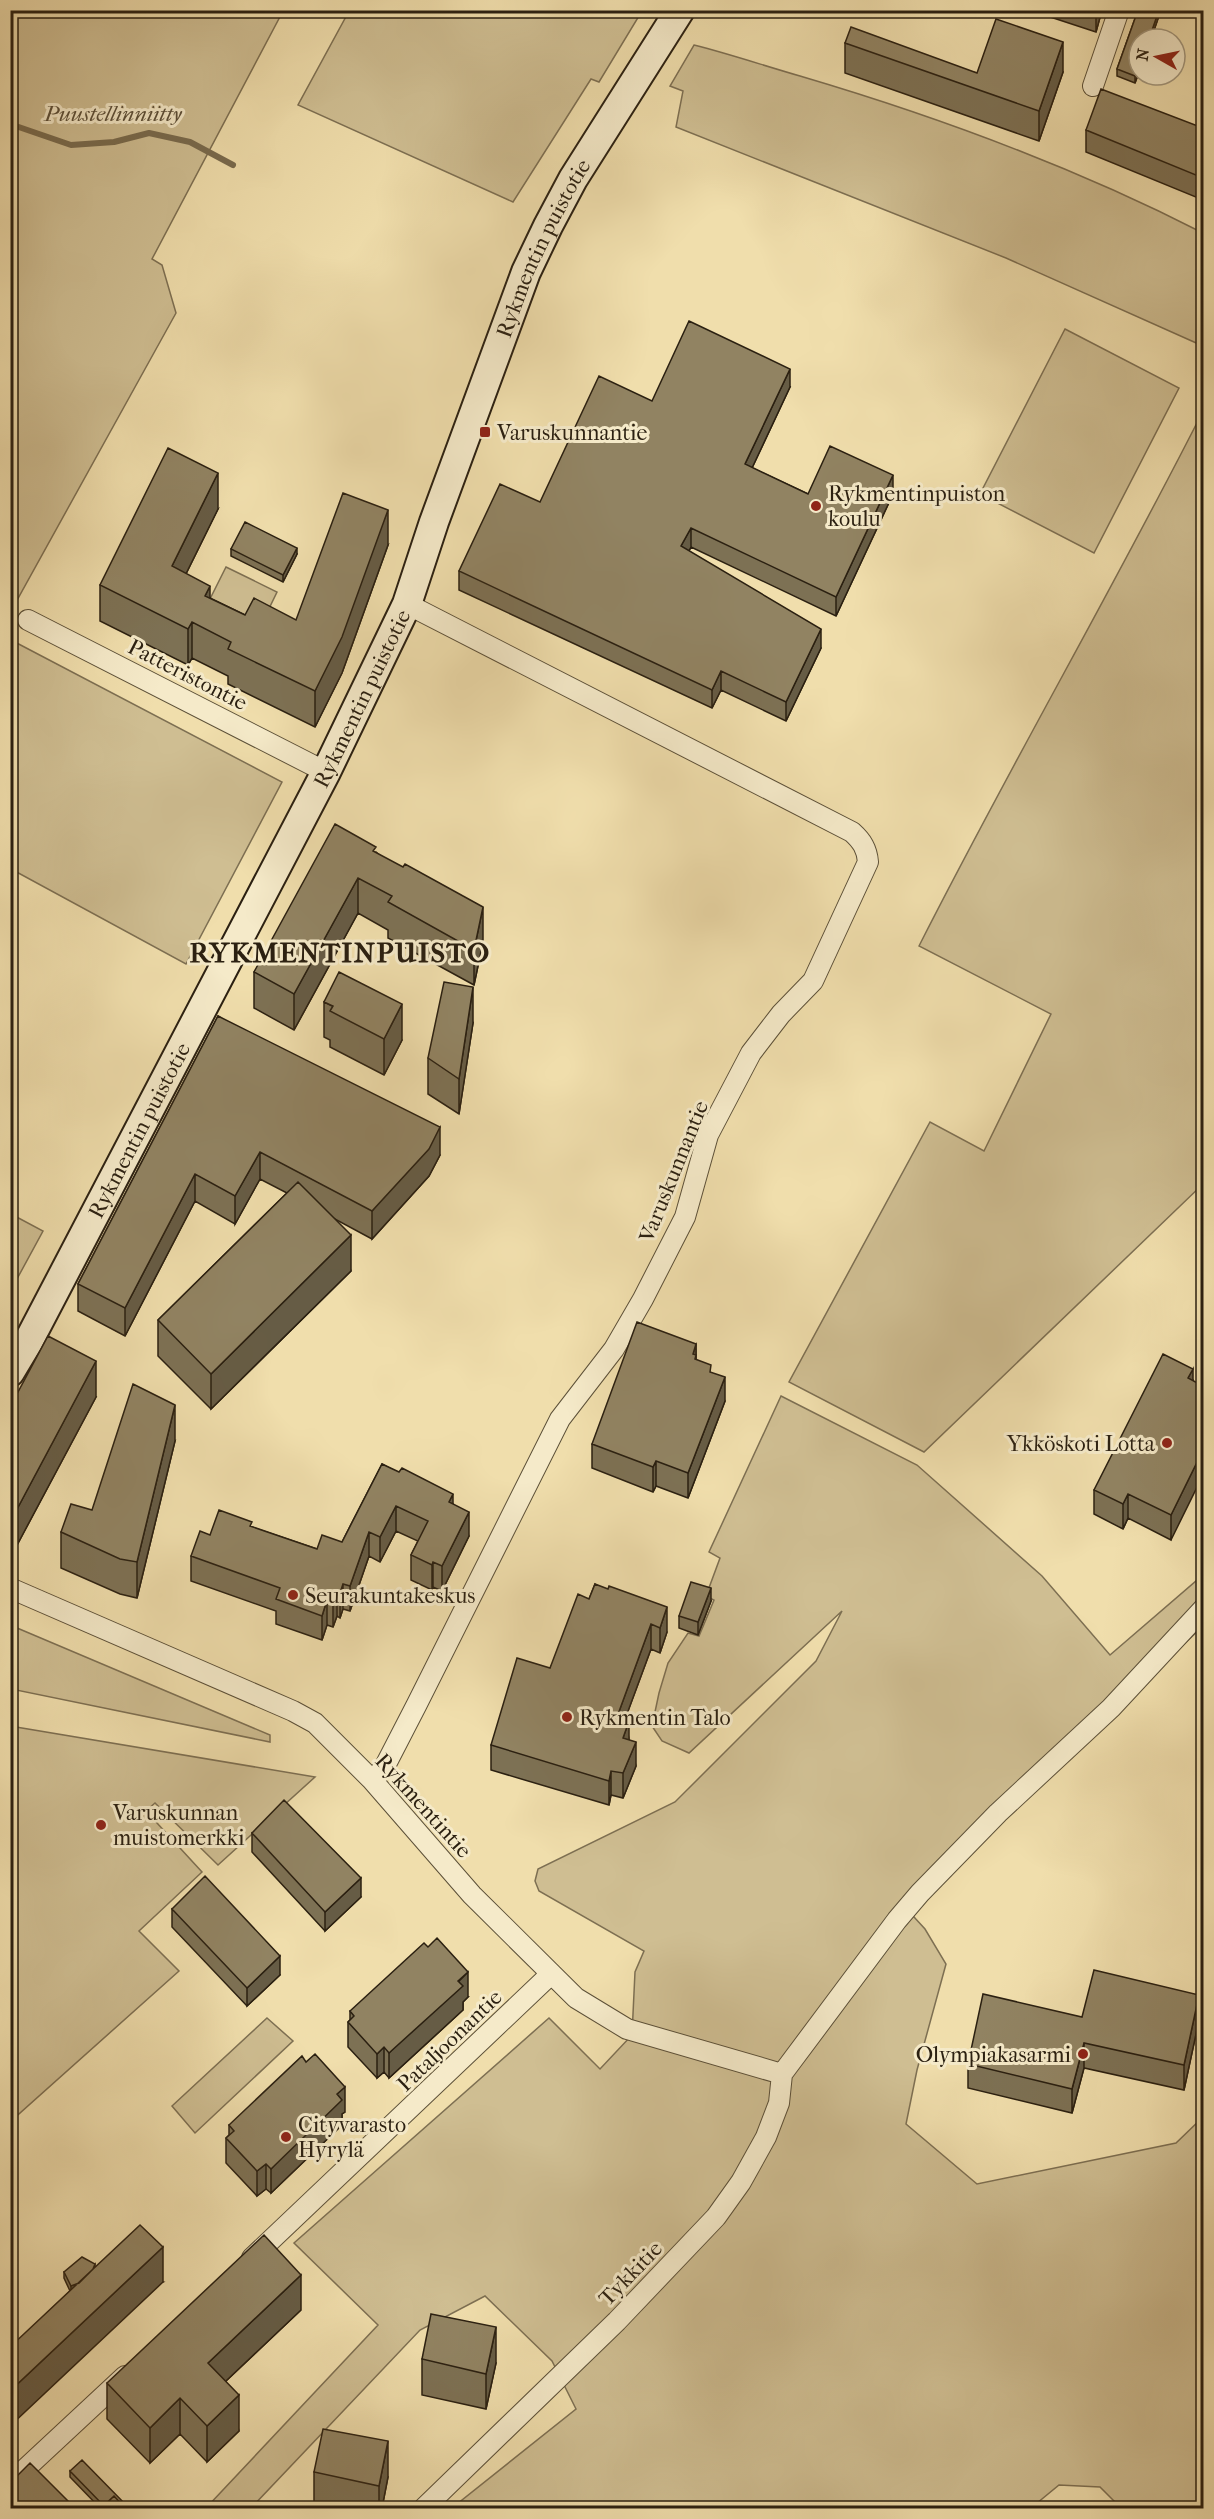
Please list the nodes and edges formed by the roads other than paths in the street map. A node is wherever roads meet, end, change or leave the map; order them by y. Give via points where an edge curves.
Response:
1 (680, 10) edge
2 (1119, 10) edge
3 (1093, 86) dead end
4 (407, 604) junction
5 (28, 620) dead end
6 (326, 772) junction
7 (10, 1372) edge
8 (10, 1588) edge
9 (1203, 1608) edge
10 (372, 1780) junction
11 (551, 1974) junction
12 (782, 2074) junction
13 (241, 2268) edge
14 (139, 2364) edge
15 (10, 2483) edge
16 (424, 2508) edge

1 - 4 street, Rykmentin puistotie via 562,198 526,272
2 - 3 street
4 - 6 street, Rykmentin puistotie
4 - 10 street, Varuskunnantie via 852,832 868,852 868,862 813,981 751,1053 708,1135 686,1216 643,1299 614,1349 560,1419 384,1768
5 - 6 street, Patteristontie
6 - 7 street, Rykmentin puistotie
8 - 10 street, Rykmentintie via 293,1711 315,1723
9 - 12 street via 1111,1707 920,1893
10 - 11 street, Rykmentintie via 434,1854
11 - 12 street, Rykmentintie via 576,1998 627,2029
11 - 13 street, Pataljoonantie
12 - 16 street, Tykkitie via 779,2103 766,2137 716,2217 608,2330
14 - 15 street

